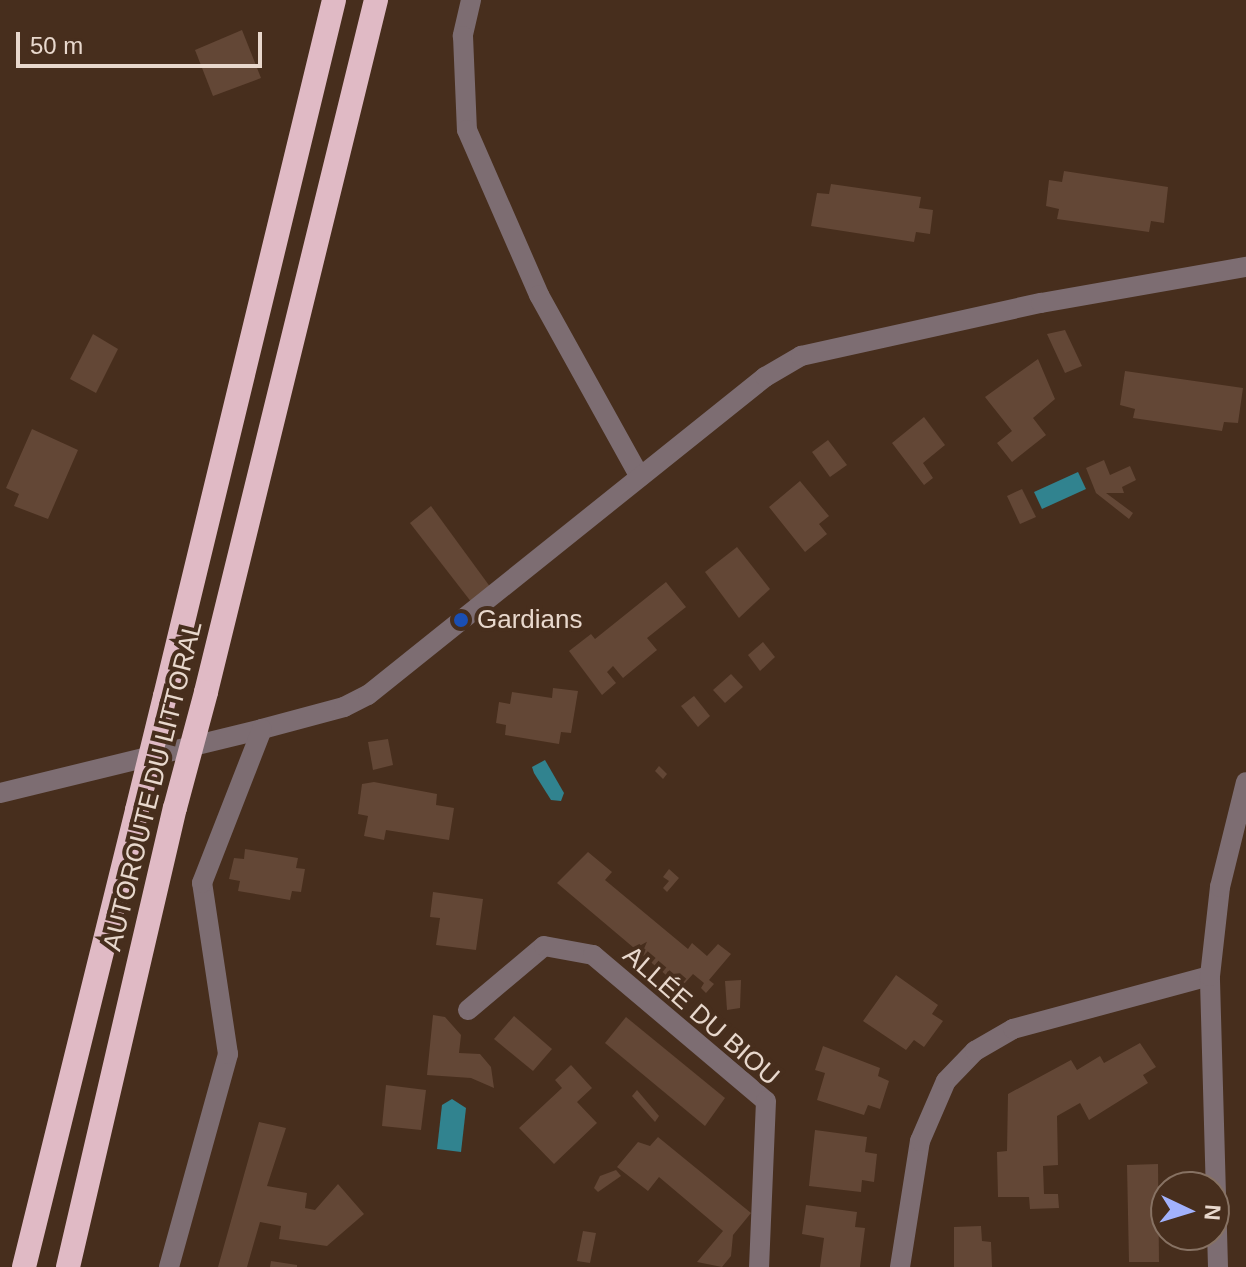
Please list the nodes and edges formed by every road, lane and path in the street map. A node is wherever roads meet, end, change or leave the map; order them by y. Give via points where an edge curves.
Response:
1 (334, 0) edge
2 (376, 0) edge
3 (471, 0) edge
4 (1246, 267) edge
5 (640, 477) junction
6 (262, 729) junction
7 (1246, 782) edge
8 (1, 792) edge
9 (1210, 976) junction
10 (468, 1010) dead end
11 (24, 1267) edge
12 (68, 1267) edge
13 (169, 1267) edge
14 (759, 1267) edge
15 (900, 1267) edge
16 (1218, 1267) edge

1 - 11 highway, AUTOROUTE DU LITTORAL, bridge
2 - 12 highway, AUTOROUTE DU LITTORAL, bridge via 175,808
3 - 5 street via 463,36 467,130 539,295
4 - 5 street via 1041,303 801,356 765,377
5 - 6 street via 368,695 344,707
6 - 8 street
6 - 13 street via 202,883 228,1054
7 - 9 street via 1220,887
9 - 15 street via 1013,1029 975,1051 946,1081 920,1141
9 - 16 street
10 - 14 street, ALLÉE DU BIOU via 544,946 593,955 766,1101

